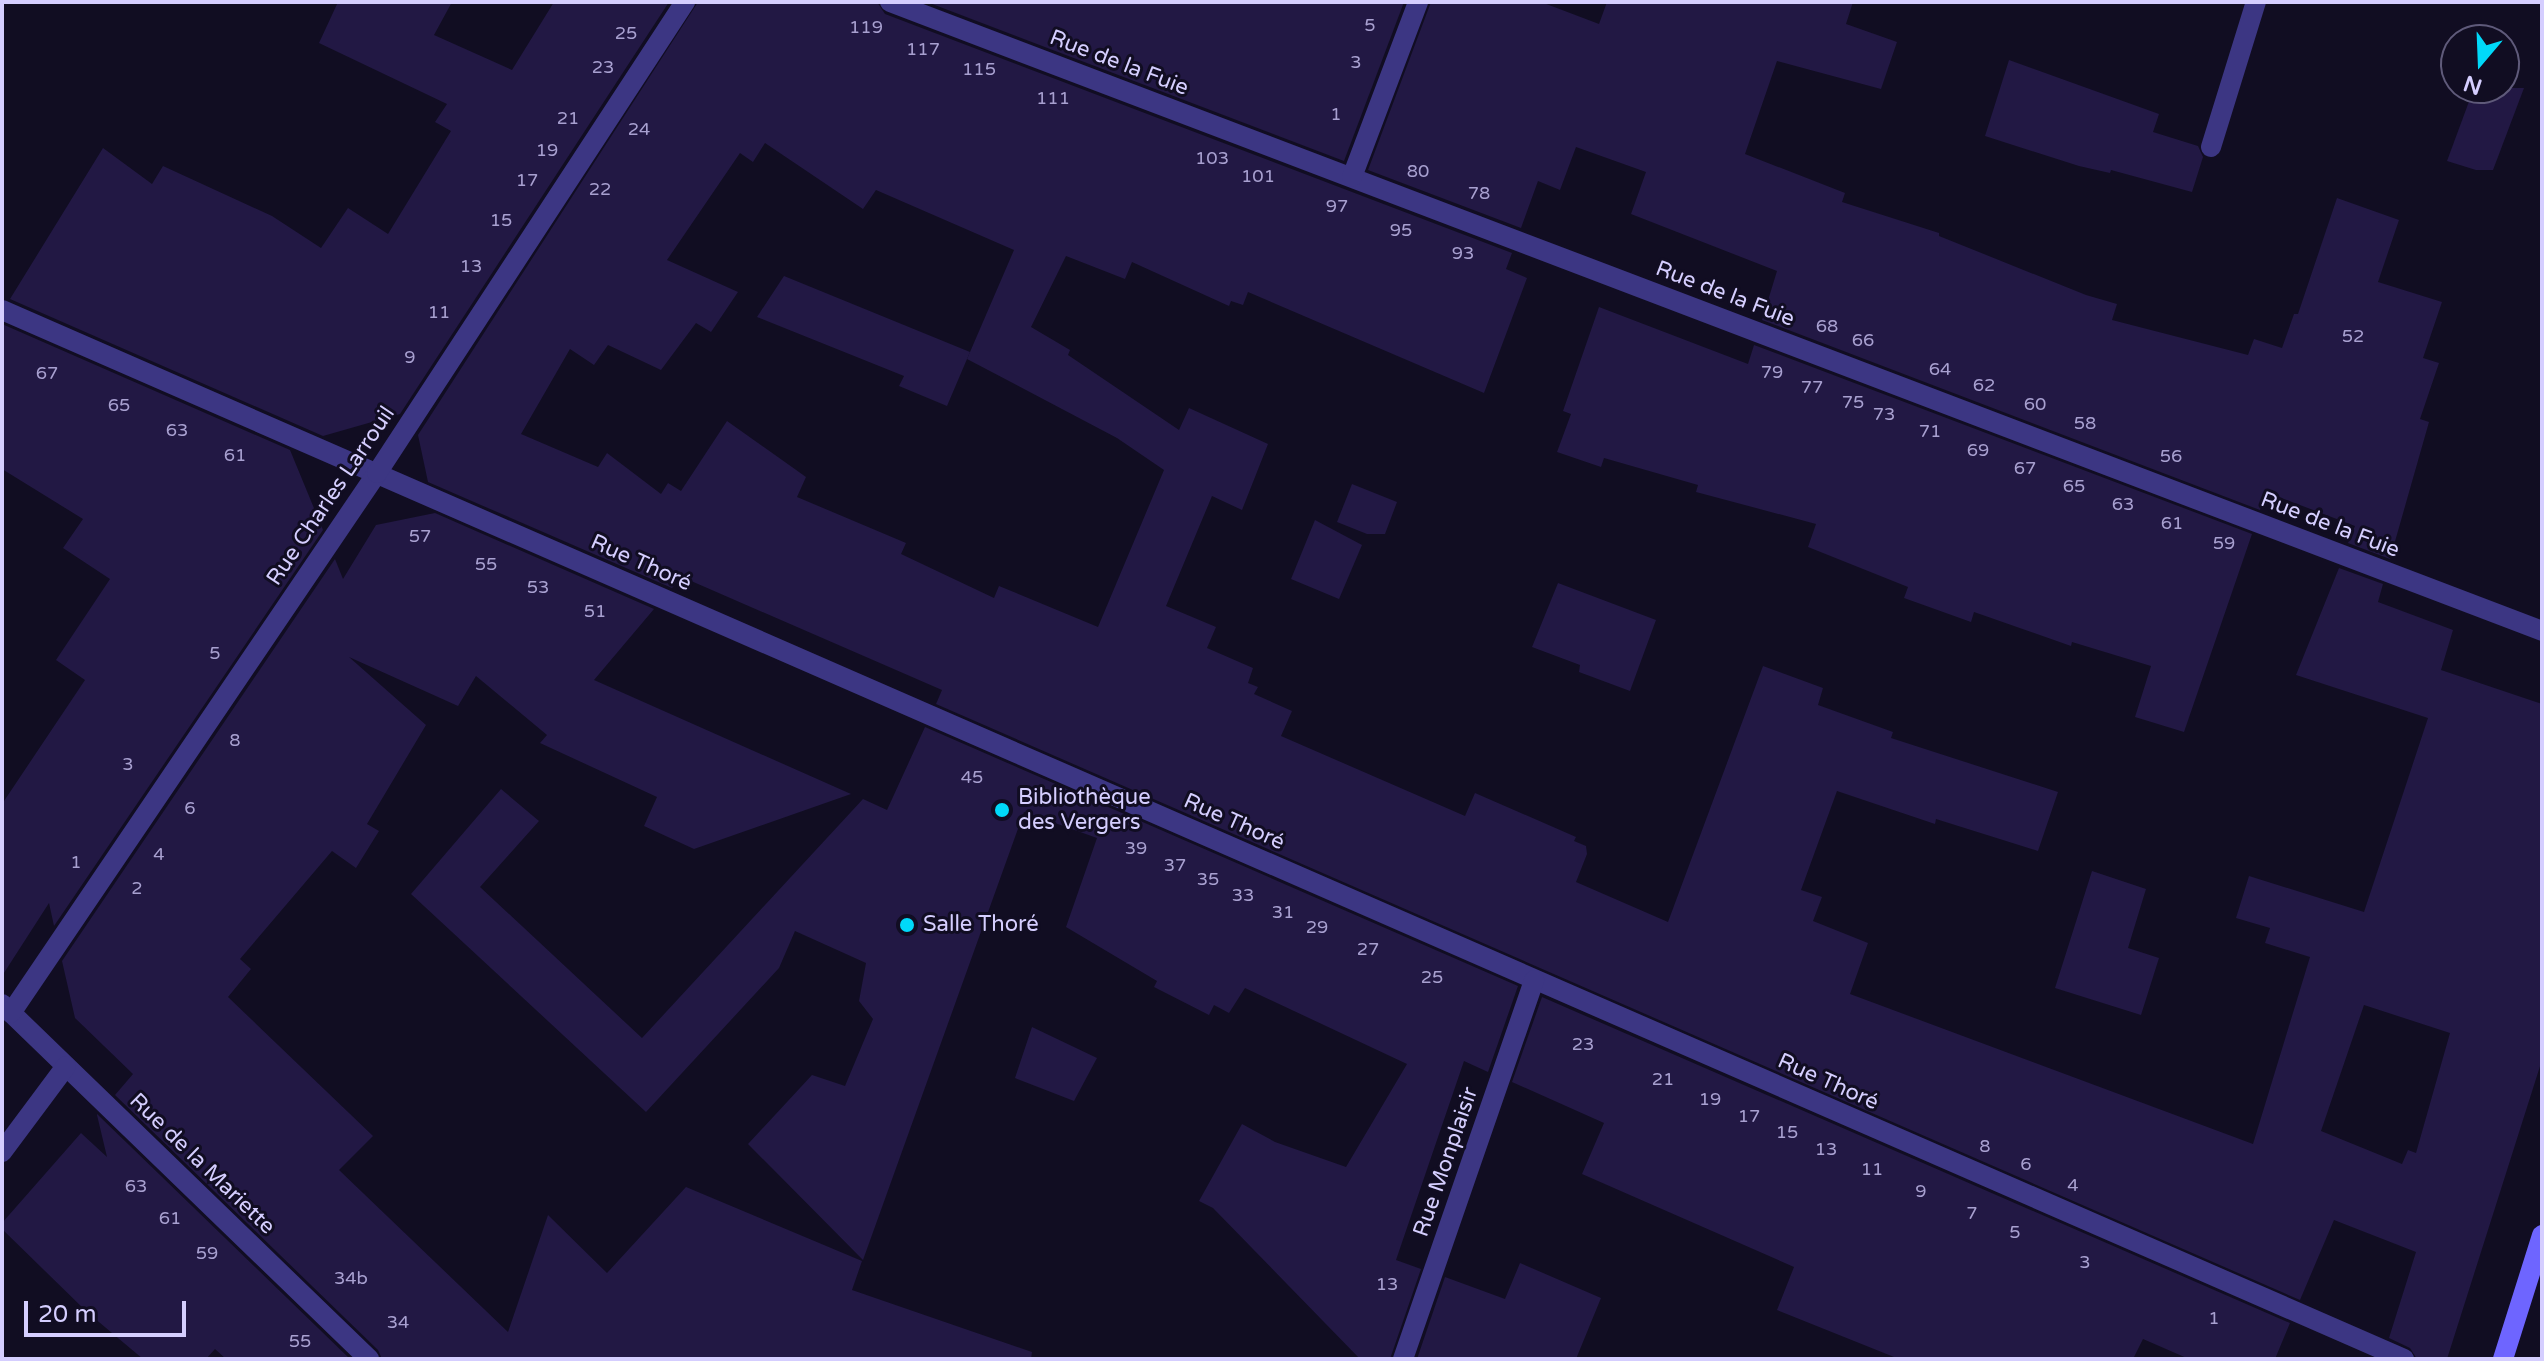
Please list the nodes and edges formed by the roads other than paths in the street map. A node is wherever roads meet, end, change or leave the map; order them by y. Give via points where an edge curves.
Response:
1 (685, 2) edge
2 (890, 2) edge
3 (1418, 2) edge
4 (2256, 2) edge
5 (2211, 147) dead end
6 (1352, 177) junction
7 (2, 310) edge
8 (377, 473) junction
9 (2542, 631) edge
10 (1534, 980) junction
11 (6, 1008) edge
12 (66, 1066) junction
13 (2, 1152) edge
14 (2542, 1235) edge
15 (369, 1359) edge
16 (1403, 1359) edge
17 (2404, 1359) edge
18 (2503, 1359) edge

1 - 8 street, Rue Charles Larrouil
2 - 6 street, Rue de la Fuie
3 - 6 street
4 - 5 street
6 - 9 street, Rue de la Fuie
7 - 8 street, Rue Thoré
8 - 10 street, Rue Thoré
8 - 11 street, Rue Charles Larrouil
10 - 16 street, Rue Monplaisir
10 - 17 street, Rue Thoré
11 - 12 street, Rue de la Mariette
12 - 13 street
12 - 15 street, Rue de la Mariette
14 - 18 main road

